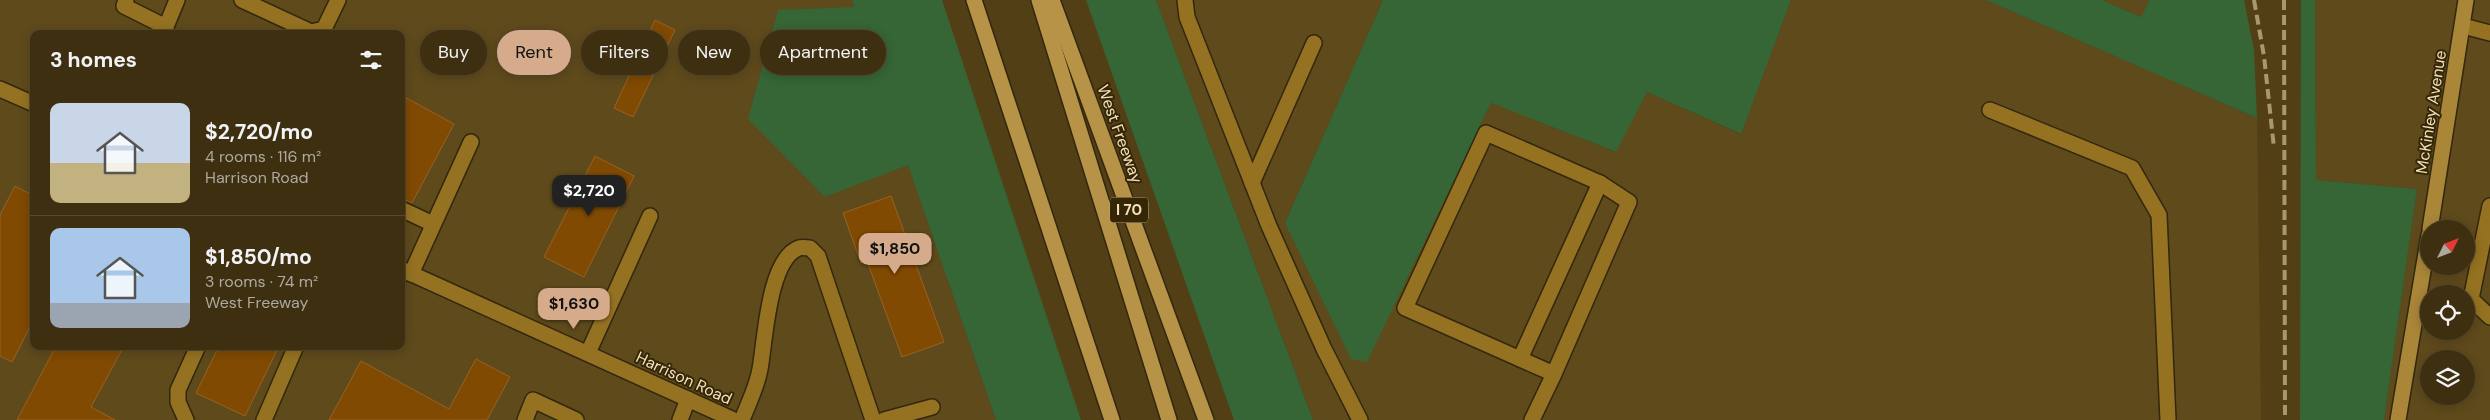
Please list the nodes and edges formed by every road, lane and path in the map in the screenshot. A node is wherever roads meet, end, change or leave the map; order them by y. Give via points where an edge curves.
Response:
1 (126, 0) edge
2 (177, 0) edge
3 (242, 0) edge
4 (338, 0) edge
5 (974, 0) edge
6 (1039, 0) edge
7 (1052, 0) edge
8 (1185, 0) edge
9 (2466, 0) edge
10 (2462, 26) junction
11 (162, 30) edge
12 (164, 30) edge
13 (307, 30) edge
14 (320, 30) edge
15 (2490, 33) edge
16 (1314, 43) dead end
17 (0, 89) edge
18 (30, 102) edge
19 (1990, 110) dead end
20 (471, 142) dead end
21 (1252, 183) junction
22 (1600, 183) junction
23 (2490, 206) edge
24 (405, 211) edge
25 (650, 216) dead end
26 (2431, 220) edge
27 (433, 224) junction
28 (406, 271) edge
29 (2422, 275) edge
30 (2490, 317) edge
31 (196, 350) edge
32 (294, 350) edge
33 (588, 353) junction
34 (1520, 359) junction
35 (1554, 374) junction
36 (688, 399) junction
37 (932, 407) dead end
38 (186, 420) edge
39 (264, 420) edge
40 (524, 420) edge
41 (576, 420) edge
42 (680, 420) edge
43 (734, 420) edge
44 (742, 420) edge
45 (873, 420) edge
46 (884, 420) edge
47 (1112, 420) edge
48 (1169, 420) edge
49 (1206, 420) edge
50 (1360, 420) edge
51 (1532, 420) edge
52 (2168, 420) edge
53 (2398, 420) edge

1 - 11 street via 124,6
2 - 12 street
3 - 13 street
4 - 14 street via 324,29
5 - 47 highway
6 - 48 highway
7 - 49 highway, West Freeway / I 70
8 - 21 street via 1187,17
9 - 10 main road, McKinley Avenue
10 - 15 street
10 - 26 main road, McKinley Avenue
16 - 21 street
17 - 18 street
19 - 52 street via 2132,168 2159,215
20 - 27 street
21 - 50 street via 1324,349
22 - 34 street
22 - 34 street via 1486,133 1405,308
22 - 35 street via 1629,202
23 - 30 street via 2470,299
24 - 27 street
25 - 33 street
27 - 28 street
28 - 33 street, Harrison Road
29 - 53 main road
31 - 38 street via 178,390 178,402
32 - 39 street
33 - 36 street, Harrison Road
34 - 35 street
35 - 51 street
36 - 42 street
36 - 43 street, Harrison Road
37 - 46 street
40 - 41 street via 533,400
44 - 45 street via 760,369 768,308 776,280 787,257 799,248 810,248 818,256

